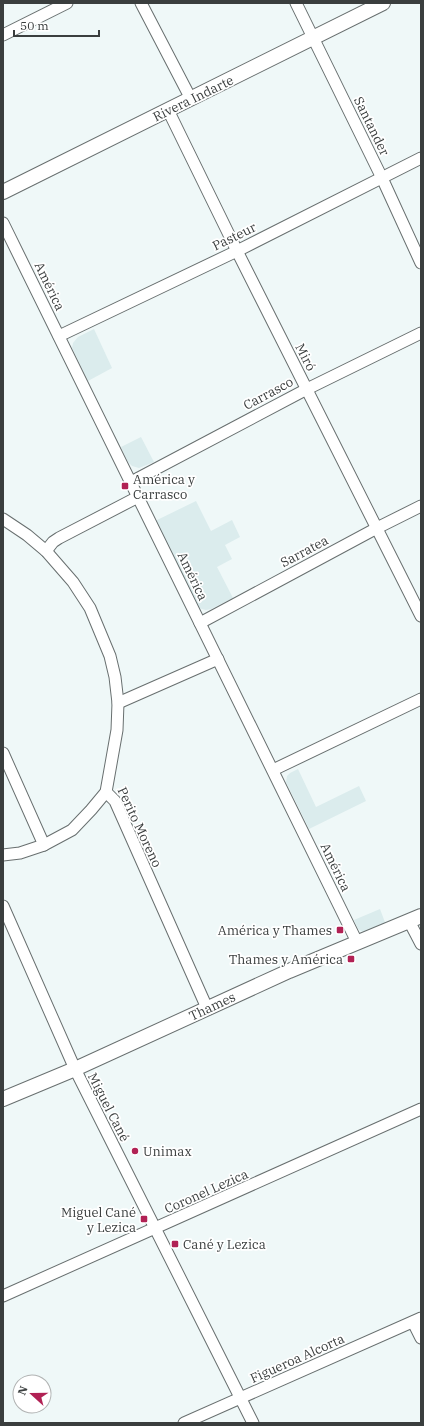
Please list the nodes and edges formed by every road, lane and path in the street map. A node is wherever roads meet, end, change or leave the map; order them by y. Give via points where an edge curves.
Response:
1 (67, 3) edge
2 (141, 3) edge
3 (296, 3) edge
4 (383, 3) edge
5 (3, 35) edge
6 (313, 38) junction
7 (190, 99) junction
8 (168, 110) junction
9 (421, 158) edge
10 (382, 178) junction
11 (3, 192) edge
12 (3, 223) edge
13 (237, 251) junction
14 (421, 263) edge
15 (421, 333) edge
16 (59, 336) junction
17 (307, 389) junction
18 (131, 482) junction
19 (138, 497) junction
20 (421, 506) edge
21 (3, 519) edge
22 (377, 528) junction
23 (46, 551) junction
24 (421, 616) edge
25 (200, 623) junction
26 (218, 660) junction
27 (421, 699) edge
28 (118, 702) junction
29 (3, 753) edge
30 (273, 770) junction
31 (106, 792) junction
32 (44, 845) junction
33 (3, 855) edge
34 (3, 906) edge
35 (415, 918) edge
36 (357, 942) junction
37 (421, 944) edge
38 (207, 1008) junction
39 (75, 1069) junction
40 (3, 1099) edge
41 (421, 1109) edge
42 (155, 1229) junction
43 (3, 1296) edge
44 (417, 1320) edge
45 (421, 1338) edge
46 (240, 1398) junction
47 (184, 1423) edge
48 (253, 1423) edge

1 - 5 street
2 - 7 street
3 - 6 street, Santander
4 - 6 street, Rivera Indarte
6 - 7 street, Rivera Indarte
6 - 10 street, Santander
7 - 8 street, Rivera Indarte
8 - 11 street, Rivera Indarte
8 - 13 street, Miró
9 - 10 street, Pasteur
10 - 13 street, Pasteur
10 - 14 street, Santander
12 - 16 street, América
13 - 16 street, Pasteur
13 - 17 street, Miró
15 - 17 street, Carrasco
16 - 18 street, América
17 - 18 street, Carrasco
17 - 22 street, Miró
18 - 19 street, América
19 - 23 street via 59,538
19 - 25 street, América
20 - 22 street, Sarratea
21 - 23 street, Perito Moreno
22 - 24 street, Miró
22 - 25 street, Sarratea
23 - 28 street, Perito Moreno via 73,582 101,631 110,656
25 - 26 street, América
26 - 28 street
26 - 30 street, América
27 - 30 street
28 - 31 street, Perito Moreno via 117,730
29 - 32 street
30 - 36 street, América
31 - 32 street via 72,830
31 - 38 street, Perito Moreno via 114,801
32 - 33 street via 20,853
34 - 39 street, Miguel Cané
35 - 36 street, Thames
35 - 37 street
36 - 38 street, Thames
38 - 39 street, Thames
39 - 40 street, Thames
39 - 42 street, Miguel Cané
41 - 42 street, Coronel Lezica
42 - 43 street, Coronel Lezica
42 - 46 street, Miguel Cané
44 - 45 street
44 - 46 street, Figueroa Alcorta
46 - 47 street, Figueroa Alcorta
46 - 48 street, Miguel Cané

